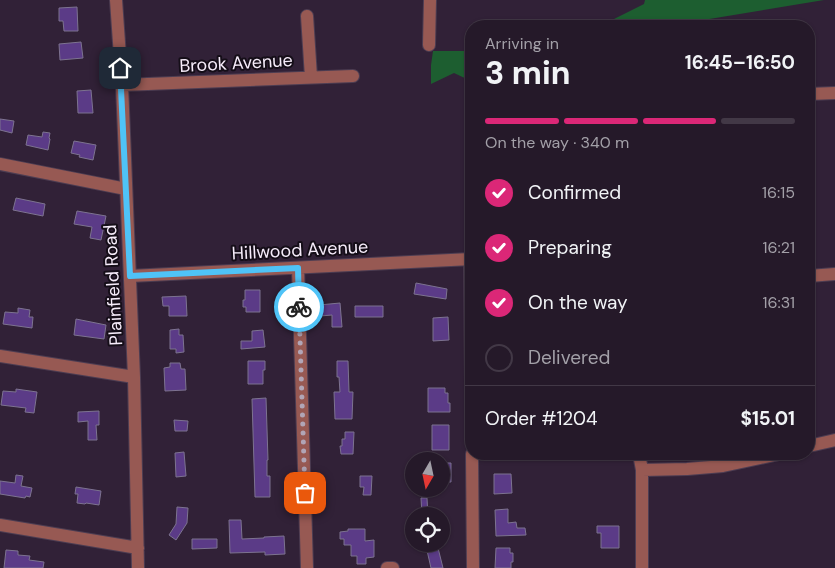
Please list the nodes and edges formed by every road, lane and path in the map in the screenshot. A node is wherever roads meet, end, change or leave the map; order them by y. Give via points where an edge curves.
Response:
1 (116, 0) edge
2 (430, 0) edge
3 (307, 16) dead end
4 (429, 45) dead end
5 (353, 76) dead end
6 (311, 77) junction
7 (122, 85) junction
8 (835, 93) edge
9 (815, 94) edge
10 (0, 164) edge
11 (126, 189) junction
12 (465, 259) edge
13 (298, 268) junction
14 (835, 274) edge
15 (130, 276) junction
16 (815, 276) edge
17 (0, 356) edge
18 (134, 377) junction
19 (835, 440) edge
20 (815, 445) edge
21 (472, 460) edge
22 (640, 460) edge
23 (752, 460) edge
24 (642, 470) junction
25 (0, 525) edge
26 (138, 548) junction
27 (138, 568) edge
28 (307, 568) edge
29 (387, 568) edge
30 (392, 568) edge
31 (473, 568) edge
32 (642, 568) edge

1 - 7 street, Plainfield Road
2 - 4 street
3 - 6 street
5 - 6 street, Brook Avenue
6 - 7 street, Brook Avenue
7 - 11 street, Plainfield Road
8 - 9 street
10 - 11 street
11 - 15 street, Plainfield Road
12 - 13 street, Hillwood Avenue
13 - 15 street, Hillwood Avenue
13 - 28 street
14 - 16 street
15 - 18 street, Plainfield Road
17 - 18 street
18 - 26 street, Plainfield Road
19 - 20 street
21 - 31 street
22 - 24 street
23 - 24 street via 704,468
24 - 32 street
25 - 26 street
26 - 27 street, Plainfield Road
29 - 30 street

